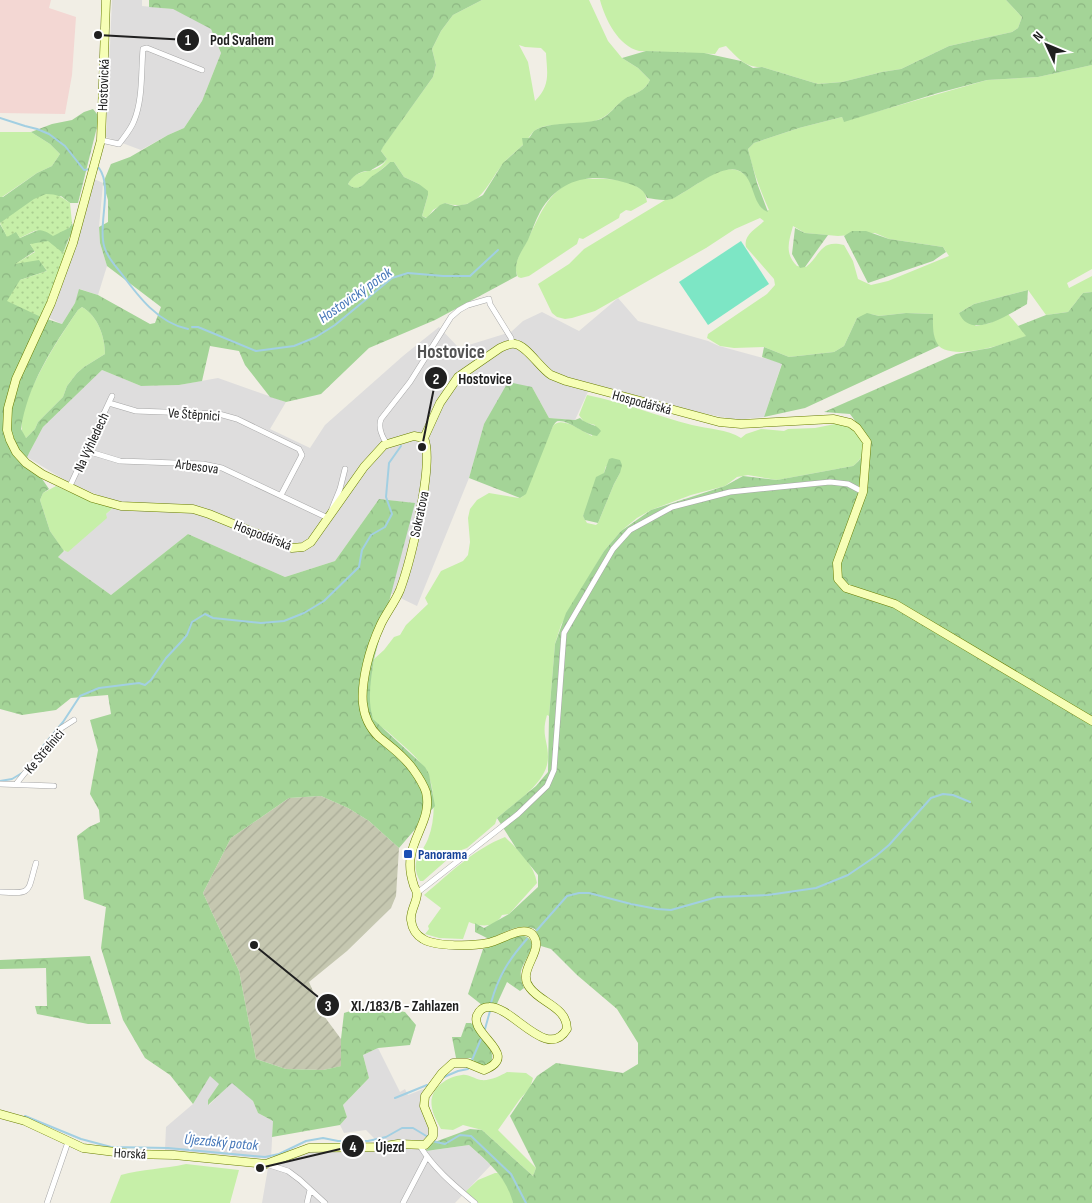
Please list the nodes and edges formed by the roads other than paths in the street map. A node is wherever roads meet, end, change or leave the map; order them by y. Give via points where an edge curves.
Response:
1 (106, 0) edge
2 (202, 70) dead end
3 (102, 140) junction
4 (512, 344) junction
5 (112, 396) dead end
6 (109, 404) junction
7 (424, 438) junction
8 (388, 444) junction
9 (87, 451) junction
10 (345, 469) dead end
11 (69, 488) junction
12 (863, 492) junction
13 (281, 495) junction
14 (329, 517) junction
15 (74, 720) dead end
16 (1092, 721) edge
17 (0, 784) edge
18 (16, 784) junction
19 (54, 786) dead end
20 (36, 863) dead end
21 (0, 892) edge
22 (417, 893) junction
23 (0, 1114) edge
24 (68, 1142) junction
25 (420, 1146) junction
26 (427, 1157) junction
27 (266, 1164) junction
28 (310, 1190) junction
29 (47, 1203) edge
30 (307, 1203) edge
31 (325, 1203) edge
32 (403, 1203) edge
33 (475, 1203) edge

1 - 3 street, Hostovická
2 - 3 street via 143,49 134,121 119,144
3 - 11 street, Hospodářská via 73,243 51,304 21,366 8,408 7,430 16,452 42,474
4 - 7 street via 500,348 458,377 440,403
4 - 8 street via 489,299 459,310 381,419 379,424
4 - 12 street, Hospodářská via 523,348 551,375 566,381 719,422 741,424 833,419 850,423 867,442
5 - 6 street, Na Výhledech
6 - 9 street, Na Výhledech
6 - 13 street, Ve Štěpnici via 136,411 219,414 237,419 299,449 302,455
7 - 8 street, Hospodářská via 414,436
7 - 22 street, Sokratova via 425,485 414,538 400,590 370,652 362,694 363,710 369,725 410,764 426,793 422,827 410,854
8 - 14 street, Hospodářská via 364,467
9 - 11 street, Na Výhledech
9 - 13 street, Arbesova via 120,461 203,464 222,468
10 - 14 street
11 - 14 street, Hospodářská via 120,506 193,509 292,548 303,547 310,542
12 - 16 street, Hospodářská via 837,563 838,579 846,588 895,604
12 - 22 street via 848,484 830,482 730,492 672,507 630,530 612,549 564,633 554,770 547,786 518,814
13 - 14 street, Arbesova
15 - 18 street, Ke Střelnici via 60,729
17 - 18 street, Ke Střelnici
18 - 19 street, Ke Střelnici
20 - 21 street via 28,890 22,894
22 - 25 street via 412,928 429,942 480,944 518,932 531,934 536,948 526,973 528,987 558,1010 567,1023 563,1037 552,1040 494,1008 483,1008 476,1018 476,1025 494,1046 497,1060 493,1067 484,1070 467,1063 453,1063 434,1083 425,1096 424,1106 433,1128 431,1139
23 - 24 street, Horská via 25,1121
24 - 27 street, Horská via 105,1152
24 - 29 street
25 - 26 street
25 - 27 street via 309,1148
26 - 32 street
26 - 33 street
27 - 28 street via 288,1171
28 - 30 street
28 - 31 street

